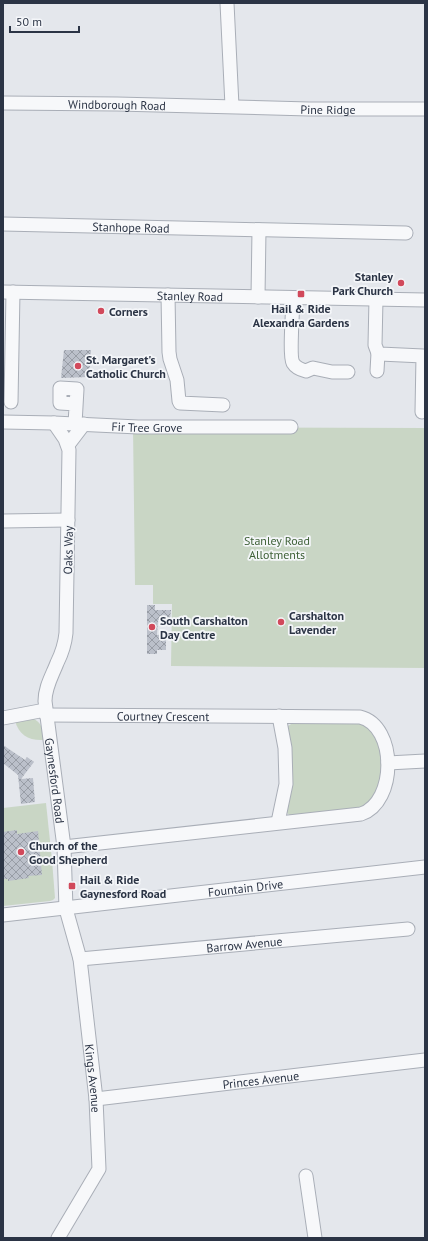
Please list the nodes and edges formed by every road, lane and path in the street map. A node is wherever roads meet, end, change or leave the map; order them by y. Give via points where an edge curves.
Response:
1 (227, 3) edge
2 (3, 104) edge
3 (232, 106) junction
4 (425, 109) edge
5 (3, 224) edge
6 (259, 230) junction
7 (406, 233) dead end
8 (8, 292) edge
9 (168, 295) junction
10 (258, 297) junction
11 (293, 298) junction
12 (376, 299) junction
13 (425, 300) edge
14 (378, 353) junction
15 (377, 371) dead end
16 (348, 372) dead end
17 (11, 402) dead end
18 (76, 404) dead end
19 (223, 405) dead end
20 (422, 412) dead end
21 (3, 422) edge
22 (54, 423) junction
23 (80, 424) junction
24 (291, 427) dead end
25 (68, 445) junction
26 (68, 520) junction
27 (3, 521) edge
28 (61, 655) joint
29 (46, 712) junction
30 (279, 716) junction
31 (3, 718) edge
32 (425, 761) edge
33 (388, 763) junction
34 (278, 822) junction
35 (64, 847) junction
36 (425, 867) edge
37 (66, 909) junction
38 (3, 915) edge
39 (408, 929) dead end
40 (80, 959) junction
41 (425, 1060) edge
42 (96, 1099) junction
43 (306, 1176) dead end
44 (58, 1238) edge
45 (315, 1238) edge

1 - 3 street
2 - 3 street, Windborough Road
3 - 4 street, Pine Ridge
5 - 6 street, Stanhope Road
6 - 7 street, Stanhope Road
6 - 10 street
8 - 9 street, Stanley Road
8 - 17 street
9 - 10 street, Stanley Road
9 - 19 street via 169,352 177,380 179,402
10 - 11 street, Stanley Road
11 - 12 street, Stanley Road
11 - 16 street via 293,363 306,371 313,368
12 - 13 street, Stanley Road
12 - 14 street via 375,345
14 - 15 street
14 - 20 street via 423,356
18 - 23 street
21 - 22 street, Fir Tree Grove
22 - 23 street, Fir Tree Grove
22 - 25 street
23 - 24 street, Fir Tree Grove via 133,427
23 - 25 street
25 - 26 street, Oaks Way
26 - 27 street
26 - 28 street, Oaks Way via 66,633
28 - 29 street, Gaynesford Road via 46,689
29 - 30 street, Courtney Crescent
29 - 31 street, Courtney Crescent
29 - 35 street, Gaynesford Road
30 - 33 street, Courtney Crescent via 366,719 379,731
30 - 34 street via 285,748 286,784
32 - 33 street
33 - 34 street, Courtney Crescent via 387,779 382,794 375,805 366,812
34 - 35 street, Courtney Crescent
35 - 37 street, Gaynesford Road
36 - 37 street, Fountain Drive
37 - 38 street, Fountain Drive
37 - 40 street, Kings Avenue
39 - 40 street, Barrow Avenue
40 - 42 street, Kings Avenue
41 - 42 street, Princes Avenue
42 - 44 street, Kings Avenue via 99,1169
43 - 45 street

